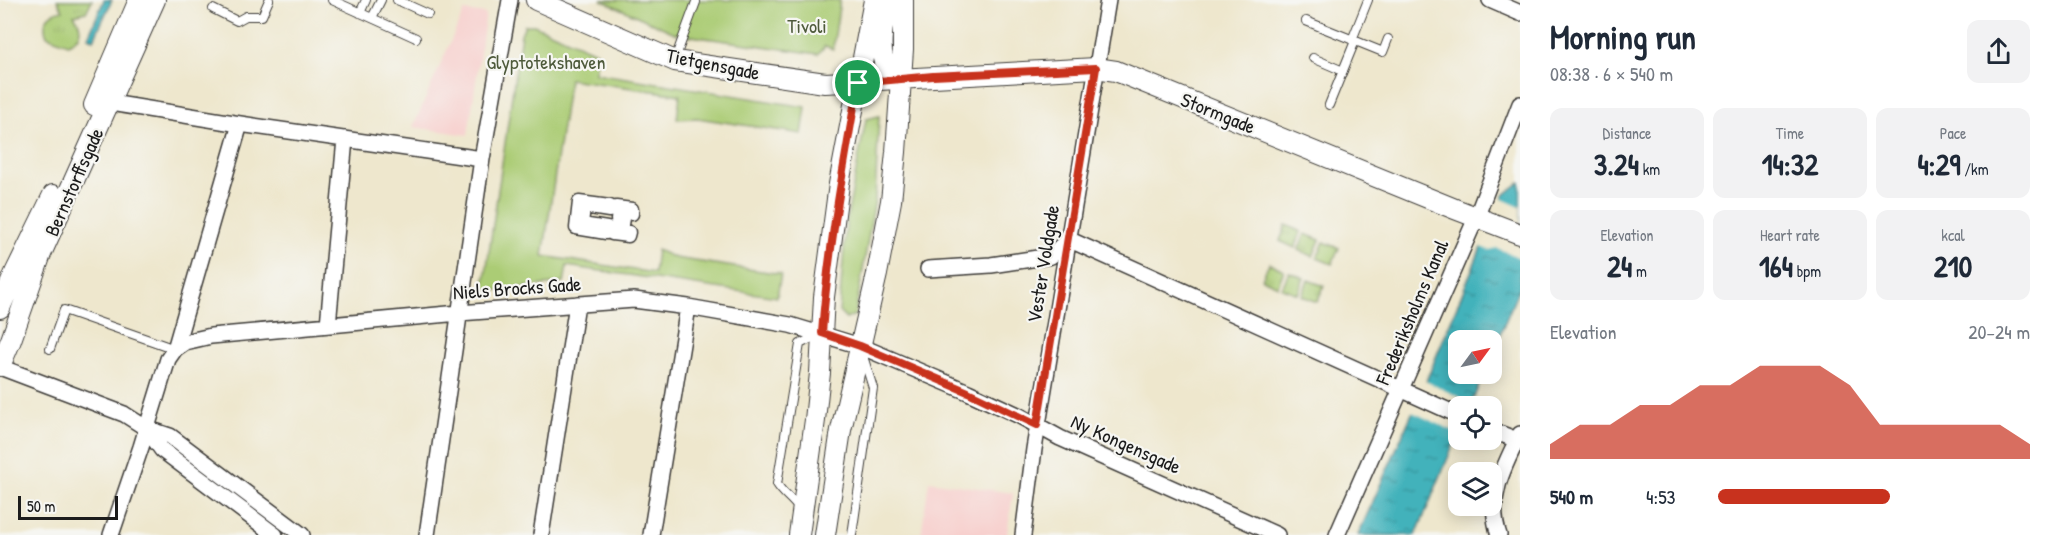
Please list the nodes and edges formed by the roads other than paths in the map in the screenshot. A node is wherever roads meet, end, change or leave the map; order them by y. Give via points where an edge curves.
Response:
1 (139, 0) edge
2 (155, 0) edge
3 (269, 0) edge
4 (332, 0) edge
5 (366, 0) edge
6 (381, 0) edge
7 (398, 0) edge
8 (510, 0) edge
9 (536, 0) edge
10 (874, 0) edge
11 (888, 0) edge
12 (903, 0) edge
13 (1108, 0) edge
14 (1368, 0) edge
15 (1490, 0) edge
16 (696, 2) dead end
17 (213, 9) dead end
18 (360, 13) junction
19 (1520, 13) edge
20 (428, 14) dead end
21 (372, 18) junction
22 (1306, 21) dead end
23 (416, 38) dead end
24 (1388, 39) dead end
25 (1354, 40) junction
26 (1313, 58) dead end
27 (675, 61) junction
28 (1096, 68) junction
29 (1343, 71) junction
30 (901, 79) junction
31 (858, 83) junction
32 (103, 99) junction
33 (1520, 104) edge
34 (1329, 105) dead end
35 (240, 124) junction
36 (345, 139) junction
37 (1514, 141) edge
38 (482, 159) junction
39 (612, 209) joint
40 (1483, 220) junction
41 (1520, 234) edge
42 (1068, 240) junction
43 (928, 269) dead end
44 (577, 304) junction
45 (688, 307) junction
46 (0, 308) edge
47 (459, 313) junction
48 (328, 325) junction
49 (822, 333) junction
50 (860, 346) junction
51 (50, 349) dead end
52 (175, 349) junction
53 (0, 366) edge
54 (1409, 391) junction
55 (1448, 410) edge
56 (1037, 425) junction
57 (146, 428) junction
58 (1502, 433) edge
59 (1518, 437) edge
60 (802, 512) junction
61 (111, 535) edge
62 (275, 535) edge
63 (302, 535) edge
64 (428, 535) edge
65 (541, 535) edge
66 (651, 535) edge
67 (790, 535) edge
68 (799, 535) edge
69 (825, 535) edge
70 (852, 535) edge
71 (1023, 535) edge
72 (1277, 535) edge
73 (1337, 535) edge
74 (1499, 535) edge

1 - 32 street, Bernstorffsgade
2 - 32 street, Bernstorffsgade
3 - 17 lane via 262,16 246,16 237,21
4 - 18 lane
5 - 18 lane
6 - 21 lane
7 - 20 lane
8 - 38 street
9 - 27 street, Tietgensgade
10 - 31 street
11 - 30 street via 882,30 885,62 890,72
12 - 30 street
13 - 28 street, Vester Voldgade
14 - 25 lane
15 - 19 street
16 - 27 lane
18 - 21 lane
21 - 23 lane
22 - 25 lane
24 - 25 lane via 1383,52
25 - 29 lane
26 - 29 lane
27 - 31 street, Tietgensgade via 825,83
28 - 30 street, Stormgade
28 - 40 street, Stormgade via 1116,71
28 - 42 street, Vester Voldgade
29 - 34 lane
30 - 31 street, Tietgensgade
30 - 50 street via 889,210
31 - 49 street via 839,184
32 - 35 street
32 - 46 street, Bernstorffsgade
32 - 53 street, Bernstorffsgade
33 - 37 street, Frederiksholms Kanal
35 - 36 street
35 - 52 street
36 - 38 street
36 - 48 street
37 - 40 street, Frederiksholms Kanal
38 - 47 street
39 - 39 street via 579,202 576,228 606,233 607,228 582,224 584,207
40 - 41 street, Stormgade
40 - 54 street, Frederiksholms Kanal
42 - 43 street via 1051,256
42 - 54 street
42 - 56 street, Vester Voldgade
44 - 45 street, Niels Brocks Gade via 634,300
44 - 47 street, Niels Brocks Gade
44 - 65 street
45 - 49 street, Niels Brocks Gade
45 - 66 street
47 - 48 street, Niels Brocks Gade
47 - 64 street
48 - 52 street, Niels Brocks Gade via 196,338
49 - 50 street, Niels Brocks Gade
49 - 60 street
49 - 60 lane via 800,344 777,484
50 - 56 street, Ny Kongensgade
50 - 69 street via 841,430
50 - 70 lane via 873,388
51 - 52 lane via 64,310
52 - 57 street via 168,359
53 - 57 street via 124,414
54 - 55 street
54 - 73 street, Frederiksholms Kanal
56 - 71 street, Vester Voldgade
56 - 72 street, Ny Kongensgade
57 - 61 street
57 - 62 street via 162,450
57 - 63 street via 170,436
58 - 59 street
59 - 74 street via 1496,487 1494,513
60 - 67 street
60 - 68 street

